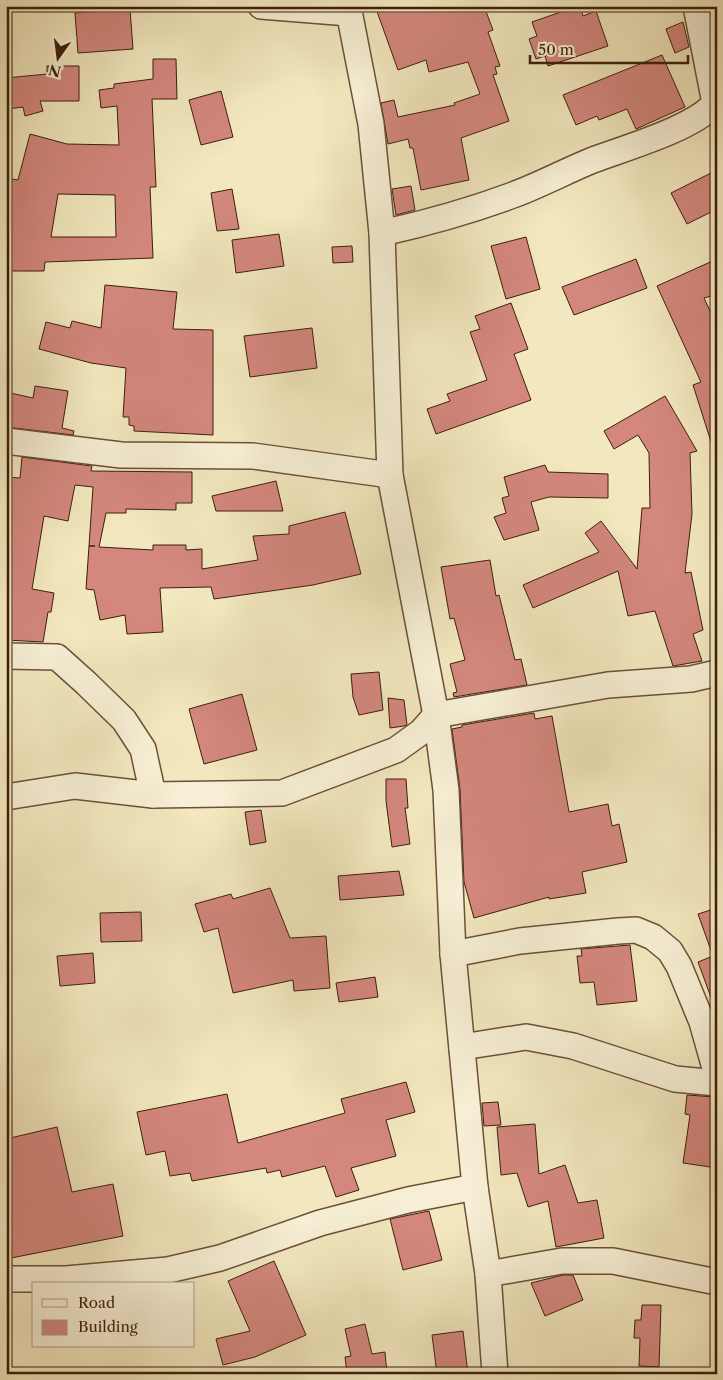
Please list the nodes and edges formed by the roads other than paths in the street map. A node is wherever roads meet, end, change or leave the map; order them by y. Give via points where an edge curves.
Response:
1 (261, 6) edge
2 (696, 6) edge
3 (348, 10) edge
4 (716, 104) edge
5 (382, 233) junction
6 (6, 441) edge
7 (390, 474) junction
8 (6, 656) edge
9 (717, 673) edge
10 (436, 715) junction
11 (152, 795) junction
12 (6, 798) edge
13 (453, 954) junction
14 (462, 1047) junction
15 (717, 1075) edge
16 (717, 1083) edge
17 (475, 1187) junction
18 (488, 1274) junction
19 (6, 1279) edge
20 (717, 1282) edge
21 (495, 1374) edge

1 - 3 street
2 - 4 street
3 - 5 street via 371,124
4 - 5 street via 709,111 668,132 515,194 458,215
5 - 7 street
6 - 7 street via 121,455 254,456
7 - 10 street
8 - 11 street via 57,657 86,683 124,720 143,750
9 - 10 street via 691,679 608,685
10 - 11 street via 421,732 396,750 282,792
10 - 13 street via 446,790
11 - 12 street via 75,786
13 - 14 street
13 - 15 street via 520,941 618,931 636,930 653,937 670,951 679,966 702,1022
14 - 16 street via 526,1037 573,1046 675,1079
14 - 17 street
17 - 18 street
17 - 19 street via 320,1223 220,1258 168,1270 66,1279
18 - 20 street via 562,1262 613,1261
18 - 21 street

